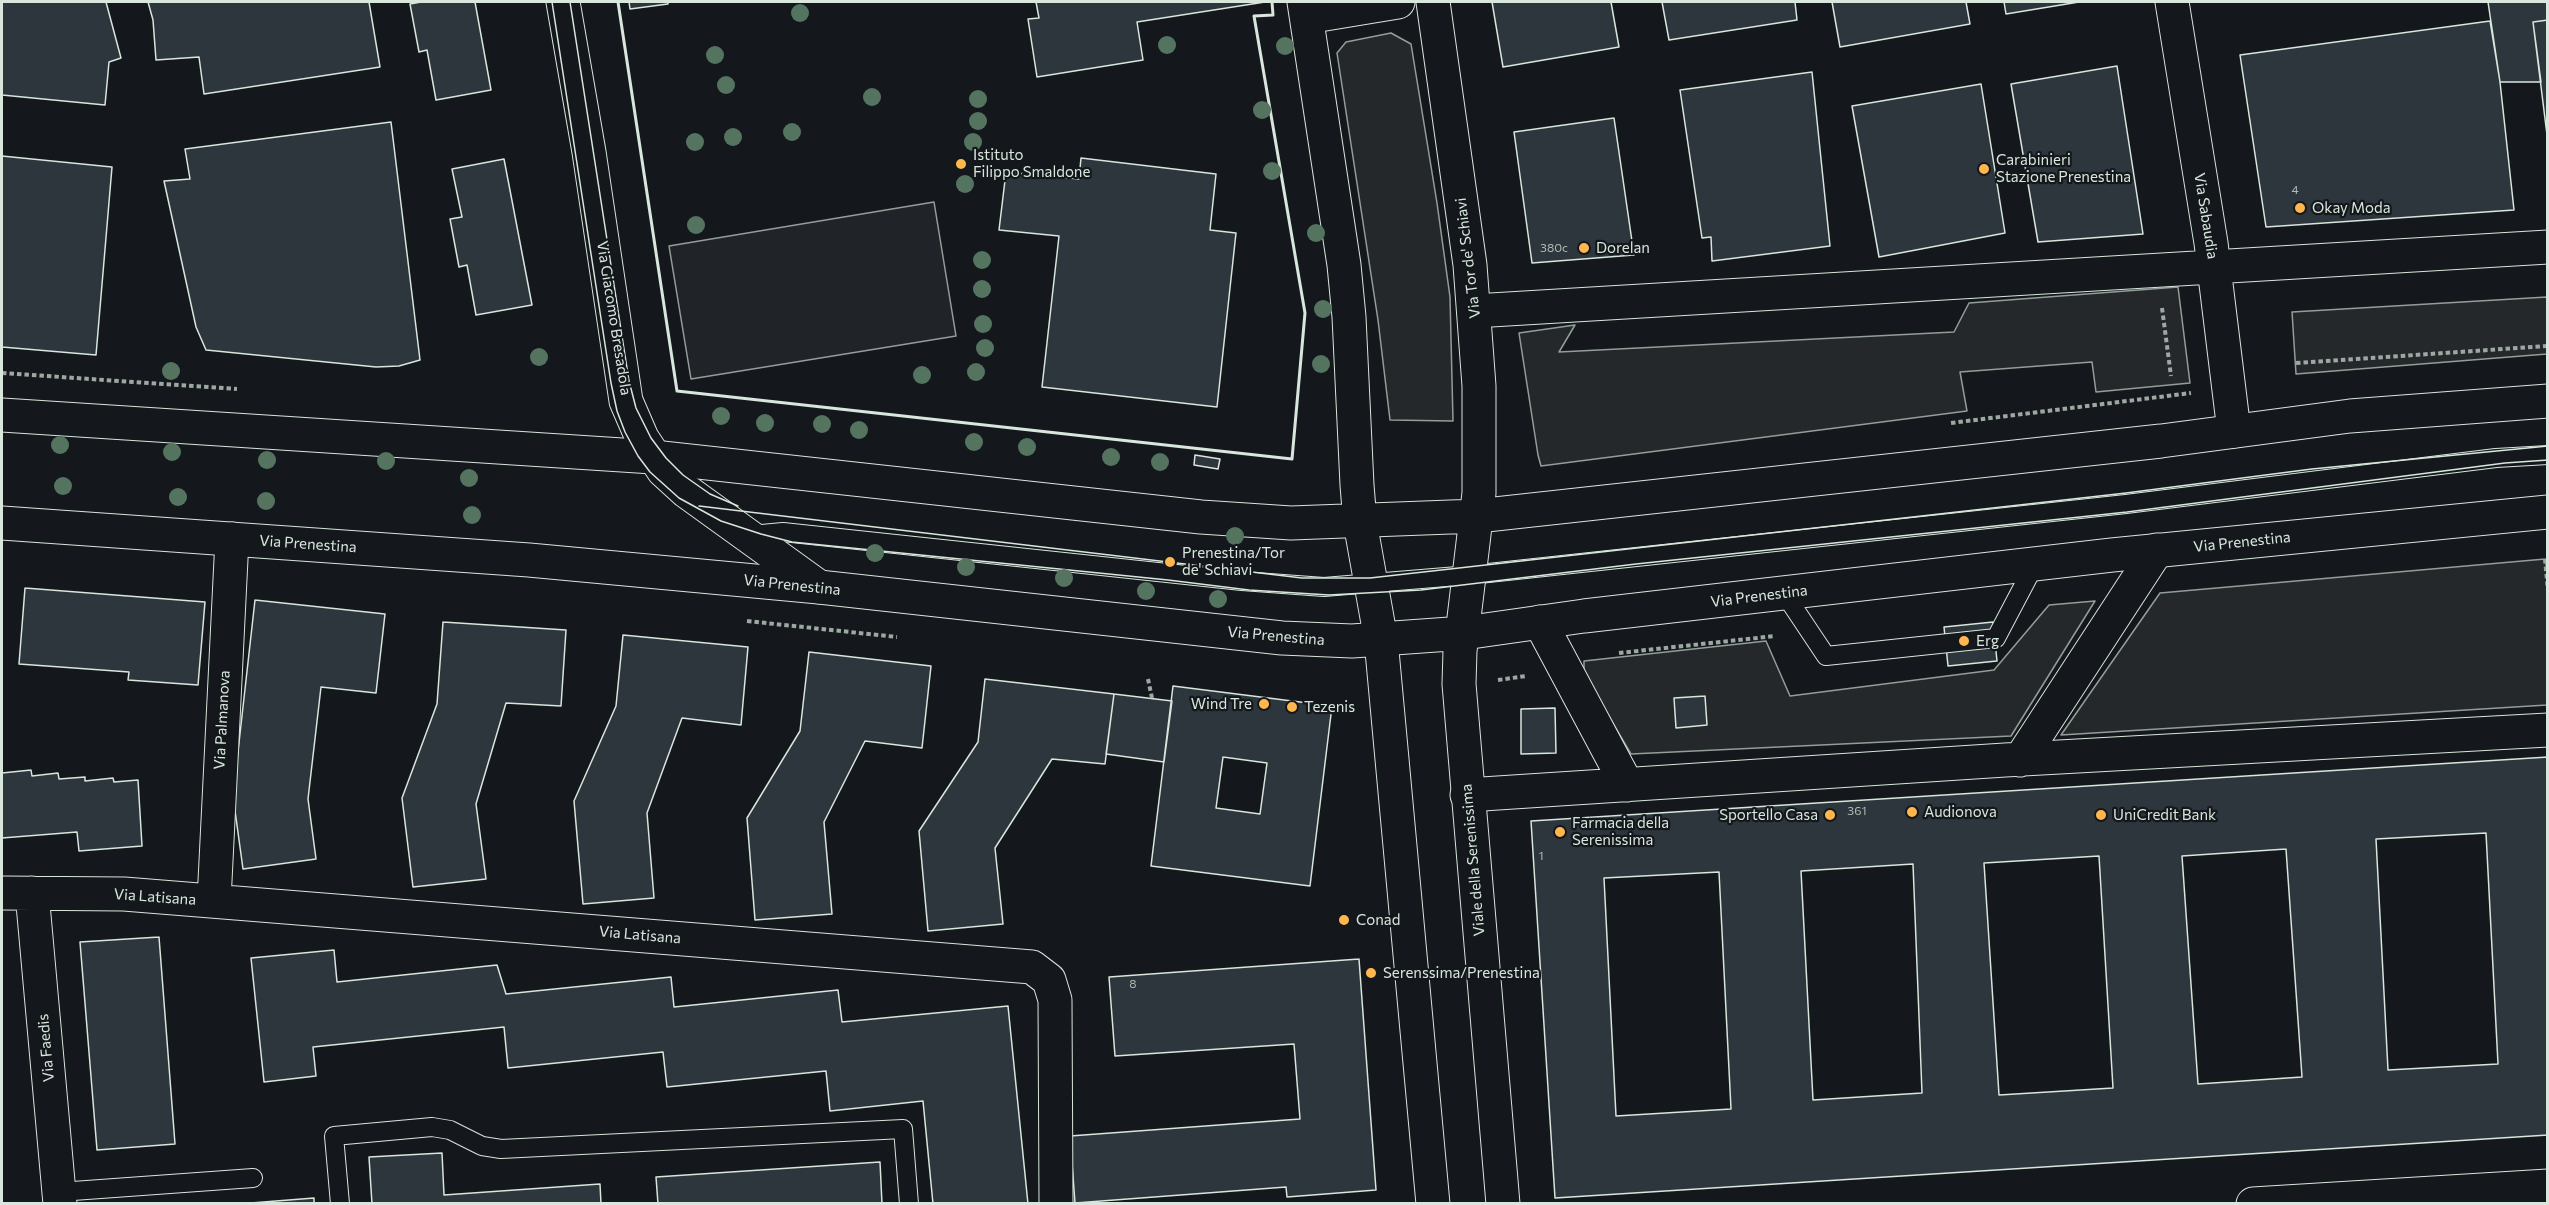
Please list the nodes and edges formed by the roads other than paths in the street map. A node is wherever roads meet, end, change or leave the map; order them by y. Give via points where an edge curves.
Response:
1 (563, 2) edge
2 (1398, 2) edge
3 (1433, 2) edge
4 (2172, 2) edge
5 (1306, 9) edge
6 (2547, 247) edge
7 (2214, 266) junction
8 (1474, 312) junction
9 (2547, 401) edge
10 (2, 415) edge
11 (2234, 431) junction
12 (2547, 455) edge
13 (653, 457) junction
14 (2547, 512) edge
15 (1477, 516) junction
16 (1360, 522) junction
17 (2, 523) edge
18 (740, 532) junction
19 (232, 538) junction
20 (2157, 550) junction
21 (2035, 564) junction
22 (1470, 575) junction
23 (1371, 585) junction
24 (819, 587) junction
25 (1784, 593) junction
26 (1540, 622) junction
27 (1464, 633) junction
28 (1381, 639) junction
29 (2547, 730) edge
30 (2020, 760) junction
31 (1627, 785) junction
32 (1467, 795) junction
33 (17, 893) edge
34 (214, 901) junction
35 (253, 1178) dead end
36 (2547, 1186) edge
37 (59, 1198) edge
38 (340, 1203) edge
39 (909, 1203) edge
40 (1056, 1203) edge
41 (1433, 1203) edge
42 (1503, 1203) edge
43 (2253, 1203) edge

1 - 13 main road, Via Giacomo Bresadola via 626,401
2 - 5 main road
3 - 8 main road, Via Tor de' Schiavi
4 - 7 main road, Via Sabaudia
5 - 16 main road via 1344,265
6 - 7 main road
7 - 8 main road
7 - 11 main road, Via Sabaudia
8 - 15 main road, Via Tor de' Schiavi via 1479,386
9 - 11 main road via 2350,416
10 - 13 main road
11 - 15 main road
12 - 22 lane
13 - 16 main road via 1202,517 1291,523
13 - 18 main road, Via Giacomo Bresadola via 678,484
14 - 20 main road, Via Prenestina
15 - 16 main road
15 - 22 main road, Viale della Serenissima
16 - 23 main road
17 - 19 main road, Via Prenestina
18 - 23 lane via 783,532 1304,587
18 - 24 main road, Via Giacomo Bresadola
19 - 24 main road, Via Prenestina
19 - 34 main road, Via Palmanova
20 - 21 main road, Via Prenestina
20 - 30 main road
21 - 25 main road, Via Prenestina
21 - 25 lane via 1996,638 1826,656
22 - 23 lane
22 - 27 main road, Viale della Serenissima
23 - 28 main road
24 - 28 main road, Via Prenestina via 1282,638
25 - 26 main road, Via Prenestina
26 - 27 main road, Via Prenestina
26 - 31 main road
27 - 28 main road, Via Prenestina
27 - 32 main road, Viale della Serenissima via 1459,684
28 - 41 main road
29 - 30 main road
30 - 31 main road
31 - 32 main road
32 - 42 main road, Viale della Serenissima
33 - 34 main road, Via Latisana via 124,894
33 - 37 main road, Via Faedis
34 - 40 main road, Via Latisana via 1032,967 1049,980 1055,1000
35 - 37 lane
36 - 43 main road
38 - 39 lane via 334,1136 432,1127 501,1149 903,1129

